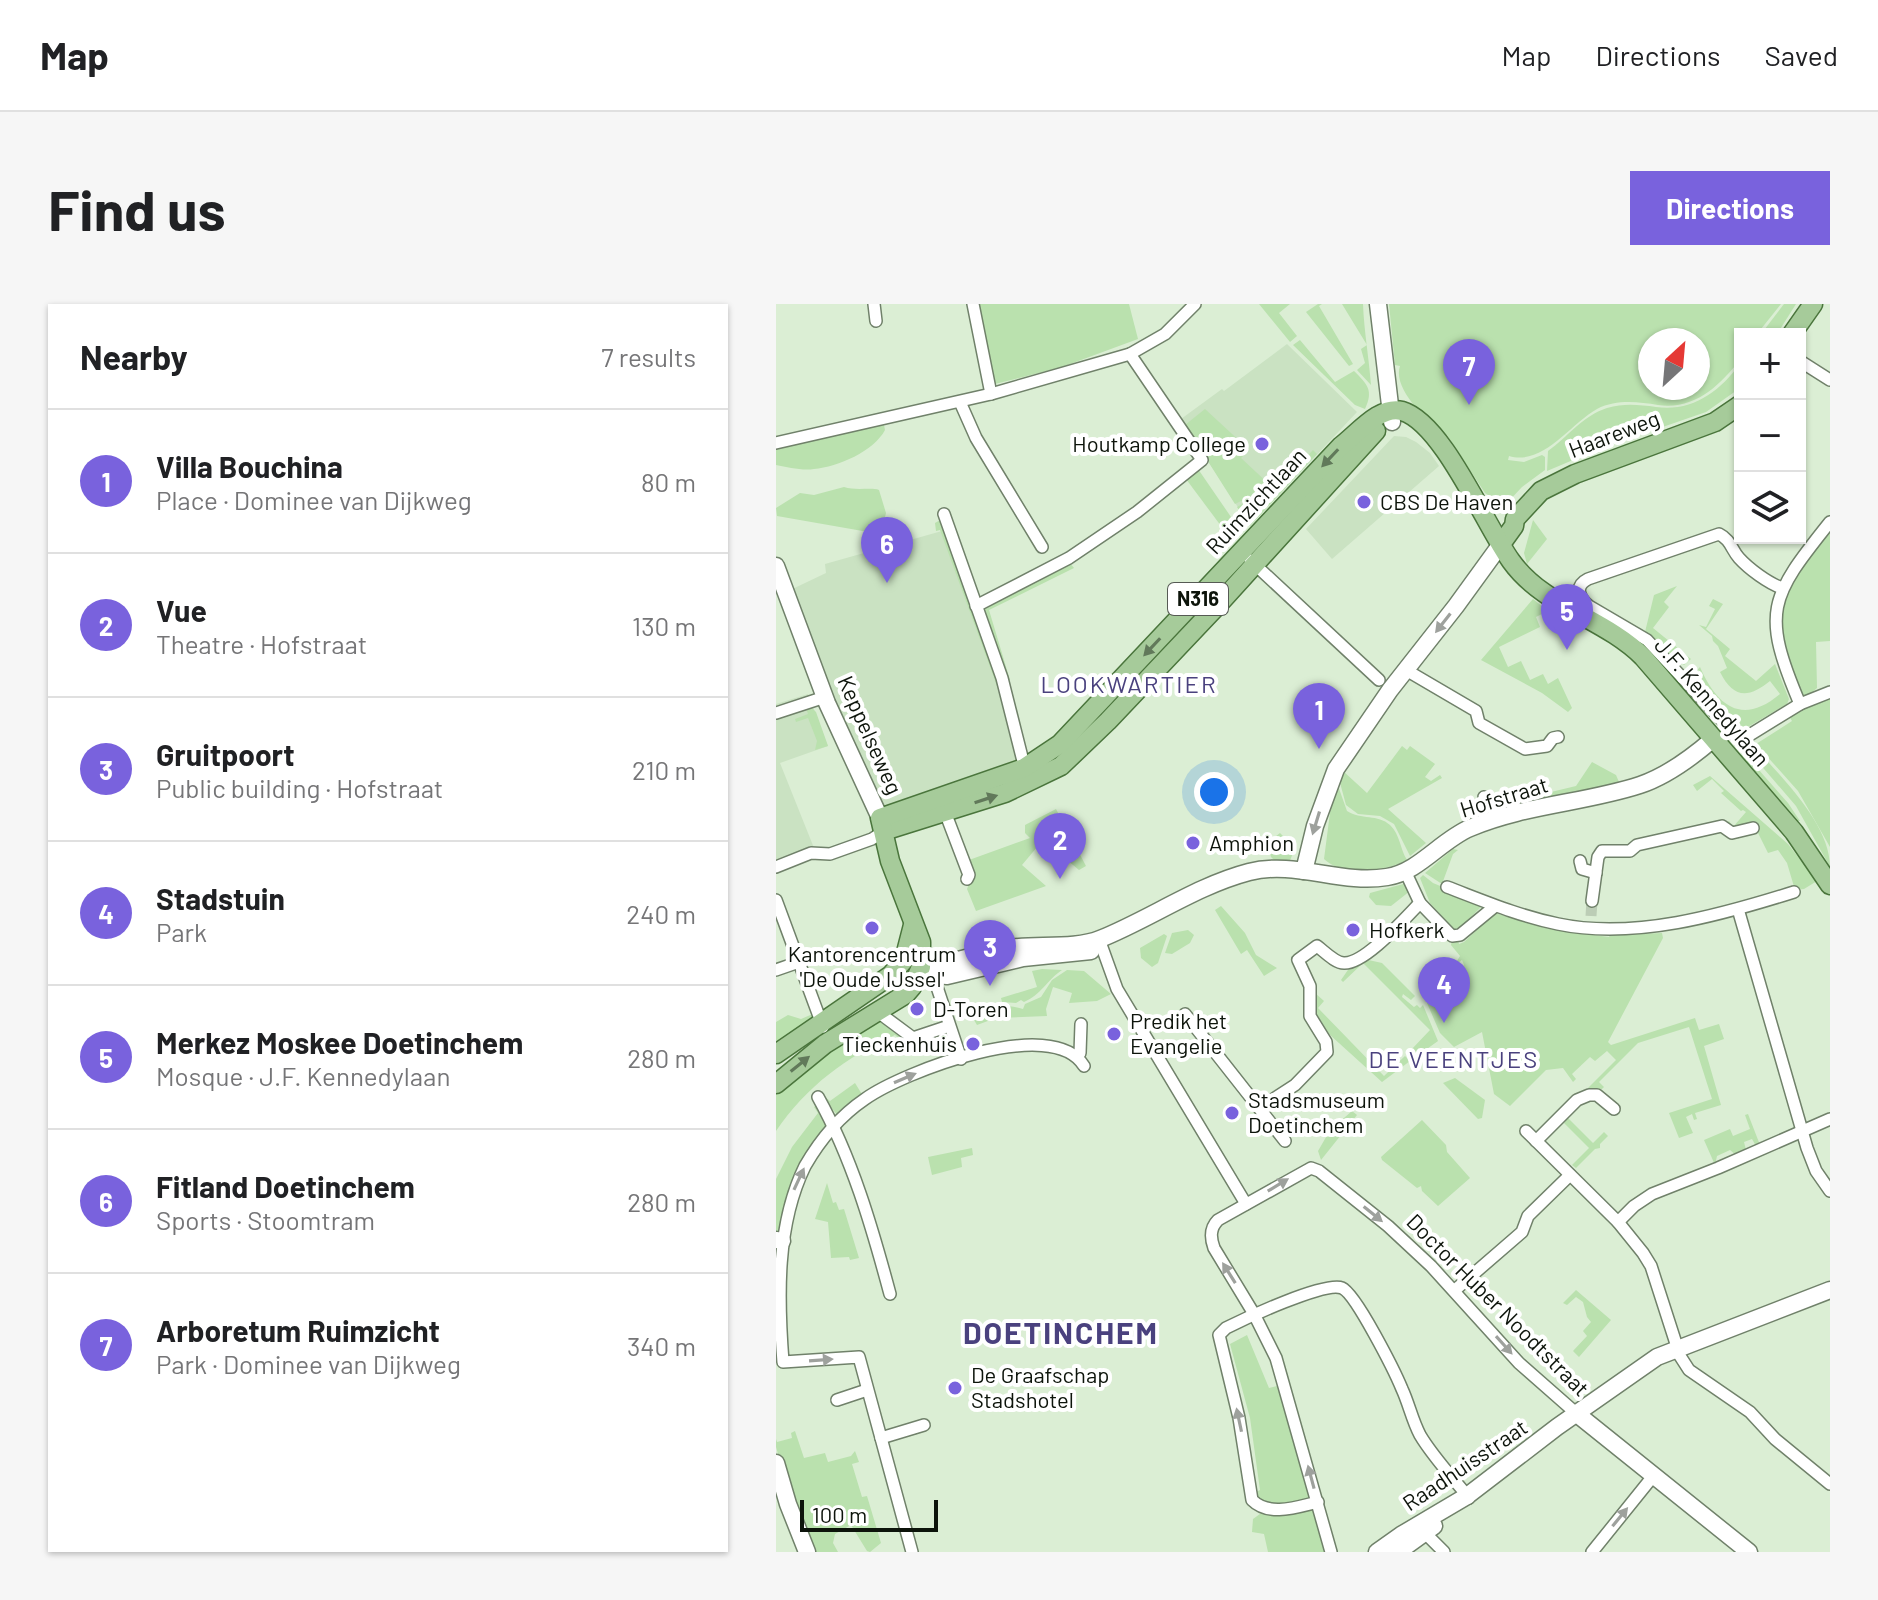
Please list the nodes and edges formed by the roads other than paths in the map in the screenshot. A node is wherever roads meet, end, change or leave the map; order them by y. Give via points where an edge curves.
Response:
1 (874, 304) edge
2 (973, 304) edge
3 (1195, 304) edge
4 (1378, 304) edge
5 (1813, 304) edge
6 (876, 321) dead end
7 (1796, 328) edge
8 (1130, 354) junction
9 (1806, 365) edge
10 (1830, 380) edge
11 (991, 394) junction
12 (960, 402) junction
13 (1734, 409) edge
14 (1391, 416) junction
15 (776, 443) edge
16 (944, 514) dead end
17 (1484, 514) junction
18 (1518, 519) junction
19 (1830, 522) edge
20 (1501, 544) junction
21 (1042, 547) dead end
22 (1248, 558) junction
23 (776, 566) edge
24 (1782, 588) junction
25 (976, 606) junction
26 (1406, 670) junction
27 (1379, 680) dead end
28 (1830, 692) edge
29 (825, 697) junction
30 (1800, 704) junction
31 (776, 713) edge
32 (1558, 737) dead end
33 (1712, 740) junction
34 (1027, 775) junction
35 (1484, 797) dead end
36 (945, 812) junction
37 (1500, 818) junction
38 (882, 824) junction
39 (1753, 828) dead end
40 (1580, 861) dead end
41 (776, 867) edge
42 (1304, 871) junction
43 (1405, 871) junction
44 (1596, 873) junction
45 (967, 879) dead end
46 (1829, 880) edge
47 (1447, 887) dead end
48 (1794, 892) dead end
49 (776, 900) edge
50 (1592, 901) tunnel mouth
51 (1420, 903) junction
52 (1494, 907) junction
53 (1738, 909) junction
54 (1101, 944) junction
55 (799, 962) junction
56 (912, 964) junction
57 (776, 970) edge
58 (937, 978) junction
59 (878, 1012) junction
60 (1185, 1014) dead end
61 (821, 1022) junction
62 (1081, 1024) dead end
63 (949, 1026) junction
64 (825, 1044) junction
65 (776, 1054) edge
66 (961, 1059) junction
67 (776, 1084) edge
68 (818, 1097) dead end
69 (1260, 1108) junction
70 (1614, 1109) dead end
71 (1830, 1119) edge
72 (834, 1126) junction
73 (1526, 1131) dead end
74 (1802, 1131) junction
75 (1285, 1141) dead end
76 (1536, 1141) junction
77 (1570, 1175) junction
78 (1830, 1191) edge
79 (1246, 1204) junction
80 (1618, 1222) junction
81 (779, 1240) edge
82 (1455, 1290) junction
83 (1830, 1290) edge
84 (890, 1294) dead end
85 (1254, 1314) junction
86 (1678, 1349) junction
87 (867, 1390) junction
88 (837, 1400) dead end
89 (1580, 1417) junction
90 (924, 1425) dead end
91 (881, 1438) junction
92 (776, 1463) edge
93 (1651, 1479) junction
94 (1830, 1484) edge
95 (1468, 1497) junction
96 (1318, 1502) junction
97 (1423, 1532) junction
98 (807, 1552) edge
99 (912, 1552) edge
100 (1331, 1552) edge
101 (1377, 1552) edge
102 (1398, 1552) edge
103 (1444, 1552) edge
104 (1592, 1552) edge
105 (1749, 1552) edge

1 - 6 street
2 - 11 street
3 - 8 street via 1165,334
4 - 14 street
5 - 7 main road
8 - 11 street
8 - 25 street via 1202,460 1069,558
9 - 10 street
11 - 12 street
12 - 15 street
12 - 21 street
13 - 18 main road, Haareweg via 1704,427 1575,474 1549,488 1519,525
14 - 17 main road, J.F. Kennedylaan via 1411,415 1433,433
14 - 22 main road, Ruimzichtlaan / N316
16 - 25 street
17 - 18 main road
17 - 20 main road, J.F. Kennedylaan
18 - 20 main road, Haareweg
19 - 24 street
20 -> 26 street
20 - 33 main road, J.F. Kennedylaan via 1540,590 1635,650
22 - 27 street
22 - 34 main road, Ruimzichtlaan / N316 via 1078,752 1061,766
23 - 29 street, Keppelseweg
24 - 30 street via 1777,643
24 - 30 street via 1738,557 1719,534 1588,579 1579,591 1583,601 1647,640 1737,736 1748,736
25 - 34 street via 1002,678
26 - 32 street via 1476,711 1479,723 1525,749 1547,746
26 -> 42 street via 1336,769
28 - 30 street
29 - 31 street
29 - 38 street, Keppelseweg
33 - 37 street, Hofstraat via 1639,785
33 - 46 main road, J.F. Kennedylaan
36 -> 34 main road, Ruimzichtlaan / N316
34 - 38 main road, Ruimzichtlaan / N316
35 - 37 street
36 - 38 main road, Ruimzichtlaan / N316
36 - 45 street
37 - 43 street, Hofstraat via 1456,835
38 - 41 street via 872,839
38 - 56 main road, Keppelseweg via 913,925
39 - 44 street via 1732,833 1722,826 1630,851 1605,850 1599,854
40 - 44 street via 1582,869
42 - 43 street, Hofstraat via 1362,878
42 - 54 street, Hofstraat via 1267,868 1214,885
43 - 51 street
44 - 50 street
47 - 52 street
48 - 53 street
49 - 55 street
51 - 52 street via 1456,936
51 - 69 street via 1379,945 1350,962 1338,962 1317,946 1298,960 1310,986 1310,1016 1327,1052 1295,1085
52 - 53 street via 1556,924 1590,922 1615,929 1674,924
53 - 74 street
54 - 56 street, Hofstraat via 1008,949 946,965
54 - 58 street, Hofstraat via 1069,955 1023,958
54 - 79 street via 1117,989
55 - 57 street
55 - 61 street
56 - 58 street
56 - 59 main road via 912,987
56 - 61 main road
58 - 63 street
59 - 63 street via 913,1038
59 - 64 main road
60 - 69 street
61 - 64 street
61 - 65 main road
62 - 66 street via 1080,1061 1059,1048 1027,1044
63 - 66 street
67 -> 64 main road
72 -> 66 street via 883,1088
68 - 72 street
69 - 75 street
70 - 76 street via 1597,1095 1581,1097
71 - 74 street
81 -> 72 street via 797,1182
72 - 84 street
73 - 76 street
74 - 78 street via 1816,1171
74 - 80 street via 1652,1194
76 - 77 street
77 - 80 street
77 - 82 street via 1528,1216 1522,1232
79 -> 82 street, Doctor Huber Noodtstraat via 1315,1169 1388,1226
85 -> 79 street via 1211,1237 1218,1220
80 - 86 street via 1651,1266
81 -> 87 street via 783,1362 859,1357
82 -> 89 street, Doctor Huber Noodtstraat via 1519,1363
83 - 86 street, Raadhuisstraat
85 - 95 street via 1337,1287 1346,1291 1403,1389 1421,1436
96 -> 85 street via 1276,1358
96 -> 85 street via 1272,1509 1250,1498 1239,1418 1220,1346 1221,1331
86 - 89 street, Raadhuisstraat via 1657,1357
86 - 94 street via 1692,1373 1750,1412
87 - 88 street
87 - 91 street
89 - 93 street, Doctor Huber Noodtstraat
89 - 95 street, Raadhuisstraat
90 - 91 street
91 - 99 street
92 - 98 street
104 -> 93 street
93 - 105 street, Doctor Huber Noodtstraat
95 - 97 street, Raadhuisstraat
96 - 100 street
97 - 101 street, Raadhuisstraat
97 - 102 street, Raadhuisstraat
97 - 103 street

